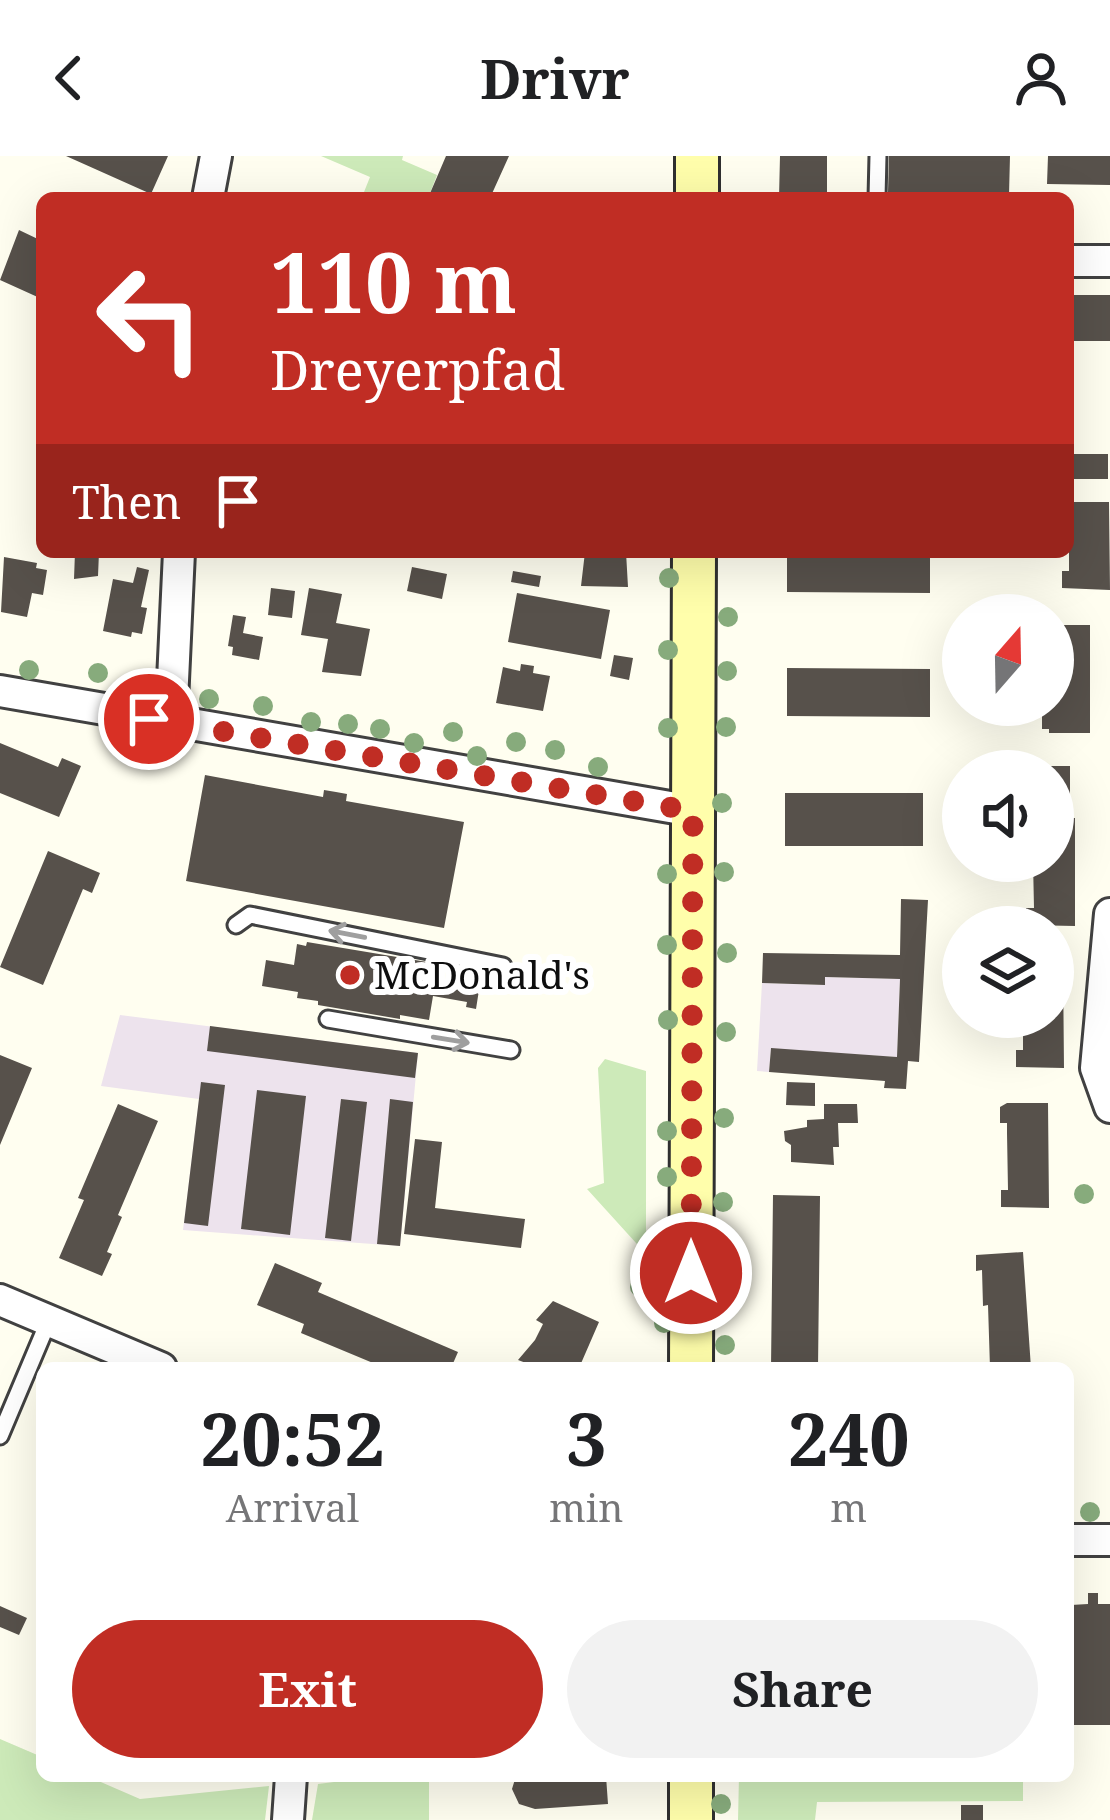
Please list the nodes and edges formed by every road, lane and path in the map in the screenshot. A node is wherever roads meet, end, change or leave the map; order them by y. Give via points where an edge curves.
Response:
1 (216, 156) edge
2 (698, 156) edge
3 (878, 156) edge
4 (209, 192) edge
5 (698, 192) edge
6 (877, 192) edge
7 (1074, 261) edge
8 (1110, 261) edge
9 (179, 558) edge
10 (694, 558) edge
11 (0, 691) edge
12 (171, 723) junction
13 (693, 811) junction
14 (1110, 914) edge
15 (236, 925) dead end
16 (503, 966) dead end
17 (328, 1019) dead end
18 (511, 1049) dead end
19 (1110, 1107) edge
20 (0, 1300) edge
21 (49, 1320) junction
22 (147, 1362) edge
23 (691, 1362) edge
24 (0, 1436) edge
25 (1074, 1540) edge
26 (1110, 1540) edge
27 (291, 1782) edge
28 (691, 1782) edge
29 (288, 1820) edge
30 (691, 1820) edge

1 - 4 street
2 - 5 main road
3 - 6 lane
7 - 8 street
9 - 12 street
10 - 13 main road
11 - 12 street
12 - 13 street
13 - 23 main road
14 - 19 street via 1096,1068
16 -> 15 lane via 250,915
17 -> 18 lane
20 - 21 street
21 - 22 street
21 - 24 lane
25 - 26 street
27 - 29 street
28 - 30 main road

